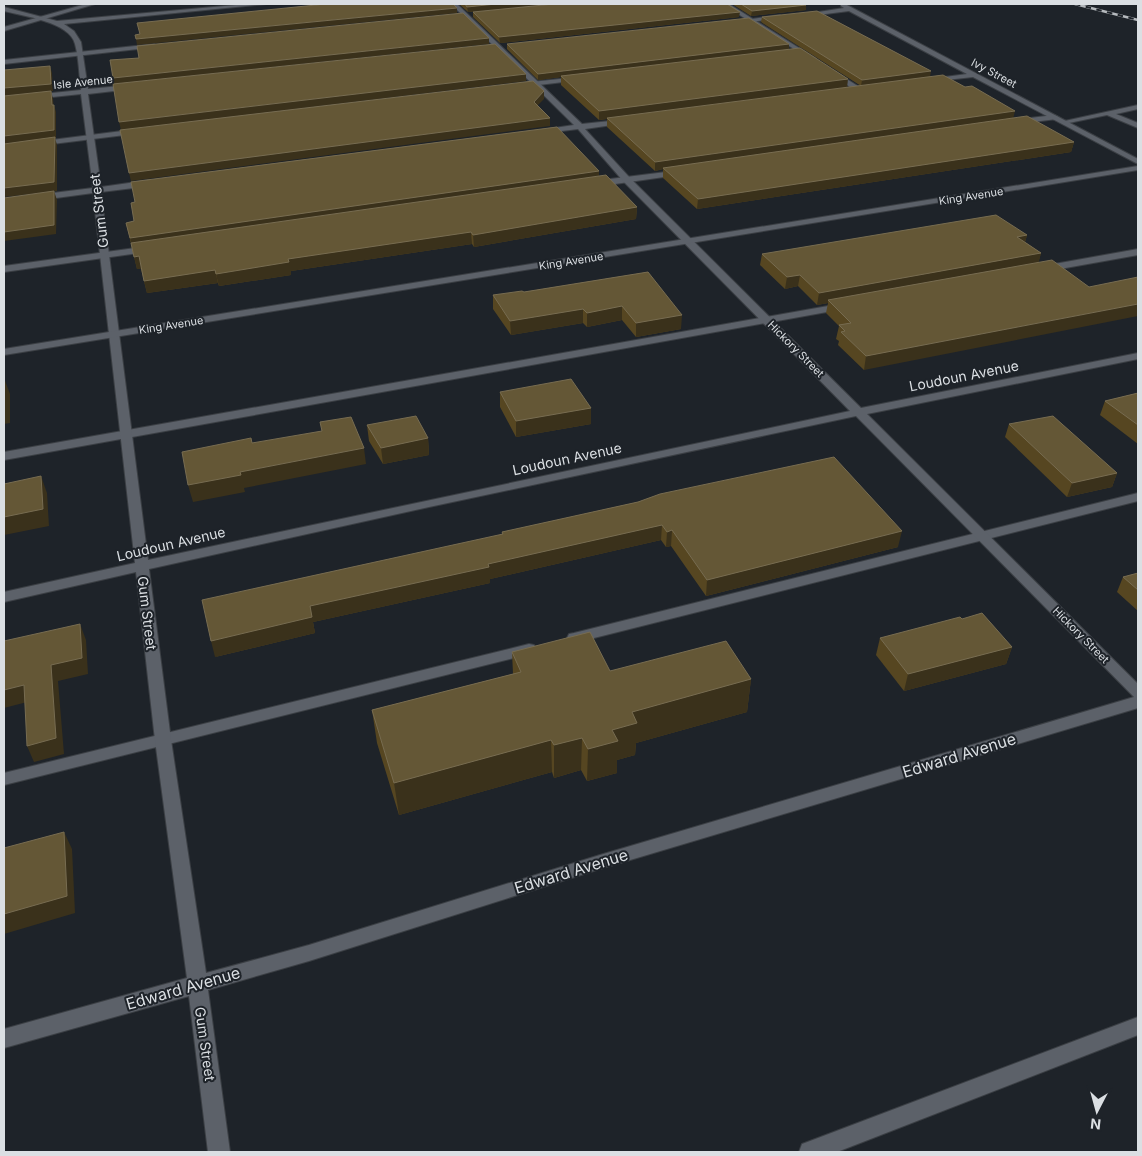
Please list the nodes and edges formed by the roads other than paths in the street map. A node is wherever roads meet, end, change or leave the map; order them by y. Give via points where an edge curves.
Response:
1 (92, 4) edge
2 (264, 4) edge
3 (454, 4) edge
4 (725, 4) edge
5 (840, 4) edge
6 (237, 5) edge
7 (4, 9) edge
8 (850, 9) junction
9 (39, 19) junction
10 (752, 20) junction
11 (57, 23) junction
12 (723, 23) edge
13 (4, 29) edge
14 (160, 46) edge
15 (802, 52) junction
16 (792, 53) edge
17 (79, 54) junction
18 (4, 62) edge
19 (816, 62) edge
20 (824, 66) edge
21 (974, 75) junction
22 (583, 78) edge
23 (917, 83) edge
24 (535, 84) junction
25 (515, 86) edge
26 (137, 87) edge
27 (870, 89) edge
28 (860, 90) junction
29 (84, 92) junction
30 (851, 92) edge
31 (4, 100) edge
32 (1138, 107) edge
33 (1108, 113) junction
34 (1054, 117) junction
35 (636, 120) edge
36 (1064, 122) junction
37 (1006, 124) edge
38 (1138, 126) edge
39 (580, 127) junction
40 (147, 130) edge
41 (530, 134) edge
42 (90, 138) junction
43 (4, 148) edge
44 (1138, 162) edge
45 (1138, 168) edge
46 (693, 170) edge
47 (627, 180) junction
48 (155, 182) edge
49 (588, 185) edge
50 (97, 190) junction
51 (4, 202) edge
52 (689, 242) junction
53 (163, 247) edge
54 (1138, 252) edge
55 (104, 255) junction
56 (4, 269) edge
57 (1031, 272) edge
58 (855, 304) edge
59 (767, 320) junction
60 (114, 334) junction
61 (4, 352) edge
62 (1138, 356) edge
63 (859, 412) junction
64 (126, 434) junction
65 (4, 456) edge
66 (1138, 497) edge
67 (983, 537) junction
68 (141, 566) junction
69 (4, 597) edge
70 (558, 642) edge
71 (539, 647) edge
72 (1138, 692) edge
73 (1138, 702) edge
74 (162, 740) junction
75 (4, 779) edge
76 (197, 984) junction
77 (1138, 1026) edge
78 (4, 1039) edge
79 (219, 1152) edge
80 (810, 1152) edge

1 - 9 street
2 - 6 street
3 - 24 street, Hickory Street
4 - 10 street
5 - 8 street, Ivy Street
6 - 11 street
7 - 9 street
8 - 10 street
8 - 21 street, Ivy Street
9 - 11 street
9 - 13 street
10 - 12 street
10 - 15 street
11 - 17 street, Gum Street via 76,37
14 - 17 street
15 - 16 street
15 - 19 street
17 - 18 street
17 - 29 street, Gum Street
20 - 28 street
21 - 23 street
21 - 34 street, Ivy Street
22 - 24 street
24 - 25 street
24 - 39 street, Hickory Street
26 - 29 street, Isle Avenue
27 - 28 street
28 - 30 street
29 - 31 street, Isle Avenue
29 - 42 street, Gum Street
32 - 33 street
33 - 36 street
33 - 38 street
34 - 36 street, Ivy Street
34 - 37 street
35 - 39 street
36 - 44 street, Ivy Street
39 - 41 street
39 - 47 street, Hickory Street
40 - 42 street
42 - 43 street
42 - 50 street, Gum Street
45 - 52 street, King Avenue
46 - 47 street
47 - 49 street
47 - 52 street, Hickory Street
48 - 50 street
50 - 51 street
50 - 55 street, Gum Street
52 - 59 street, Hickory Street
52 - 60 street, King Avenue
53 - 55 street
54 - 57 street
55 - 56 street
55 - 60 street, Gum Street
58 - 59 street
59 - 63 street, Hickory Street
59 - 64 street
60 - 61 street, King Avenue
60 - 64 street, Gum Street
62 - 63 street, Loudoun Avenue
63 - 67 street, Hickory Street
63 - 68 street, Loudoun Avenue
64 - 65 street
64 - 68 street, Gum Street
66 - 67 street
67 - 70 street
67 - 72 street, Hickory Street
68 - 69 street, Loudoun Avenue
68 - 74 street, Gum Street
71 - 74 street
73 - 76 street, Edward Avenue
74 - 75 street
74 - 76 street, Gum Street
76 - 78 street, Edward Avenue
76 - 79 street, Gum Street
77 - 80 street

